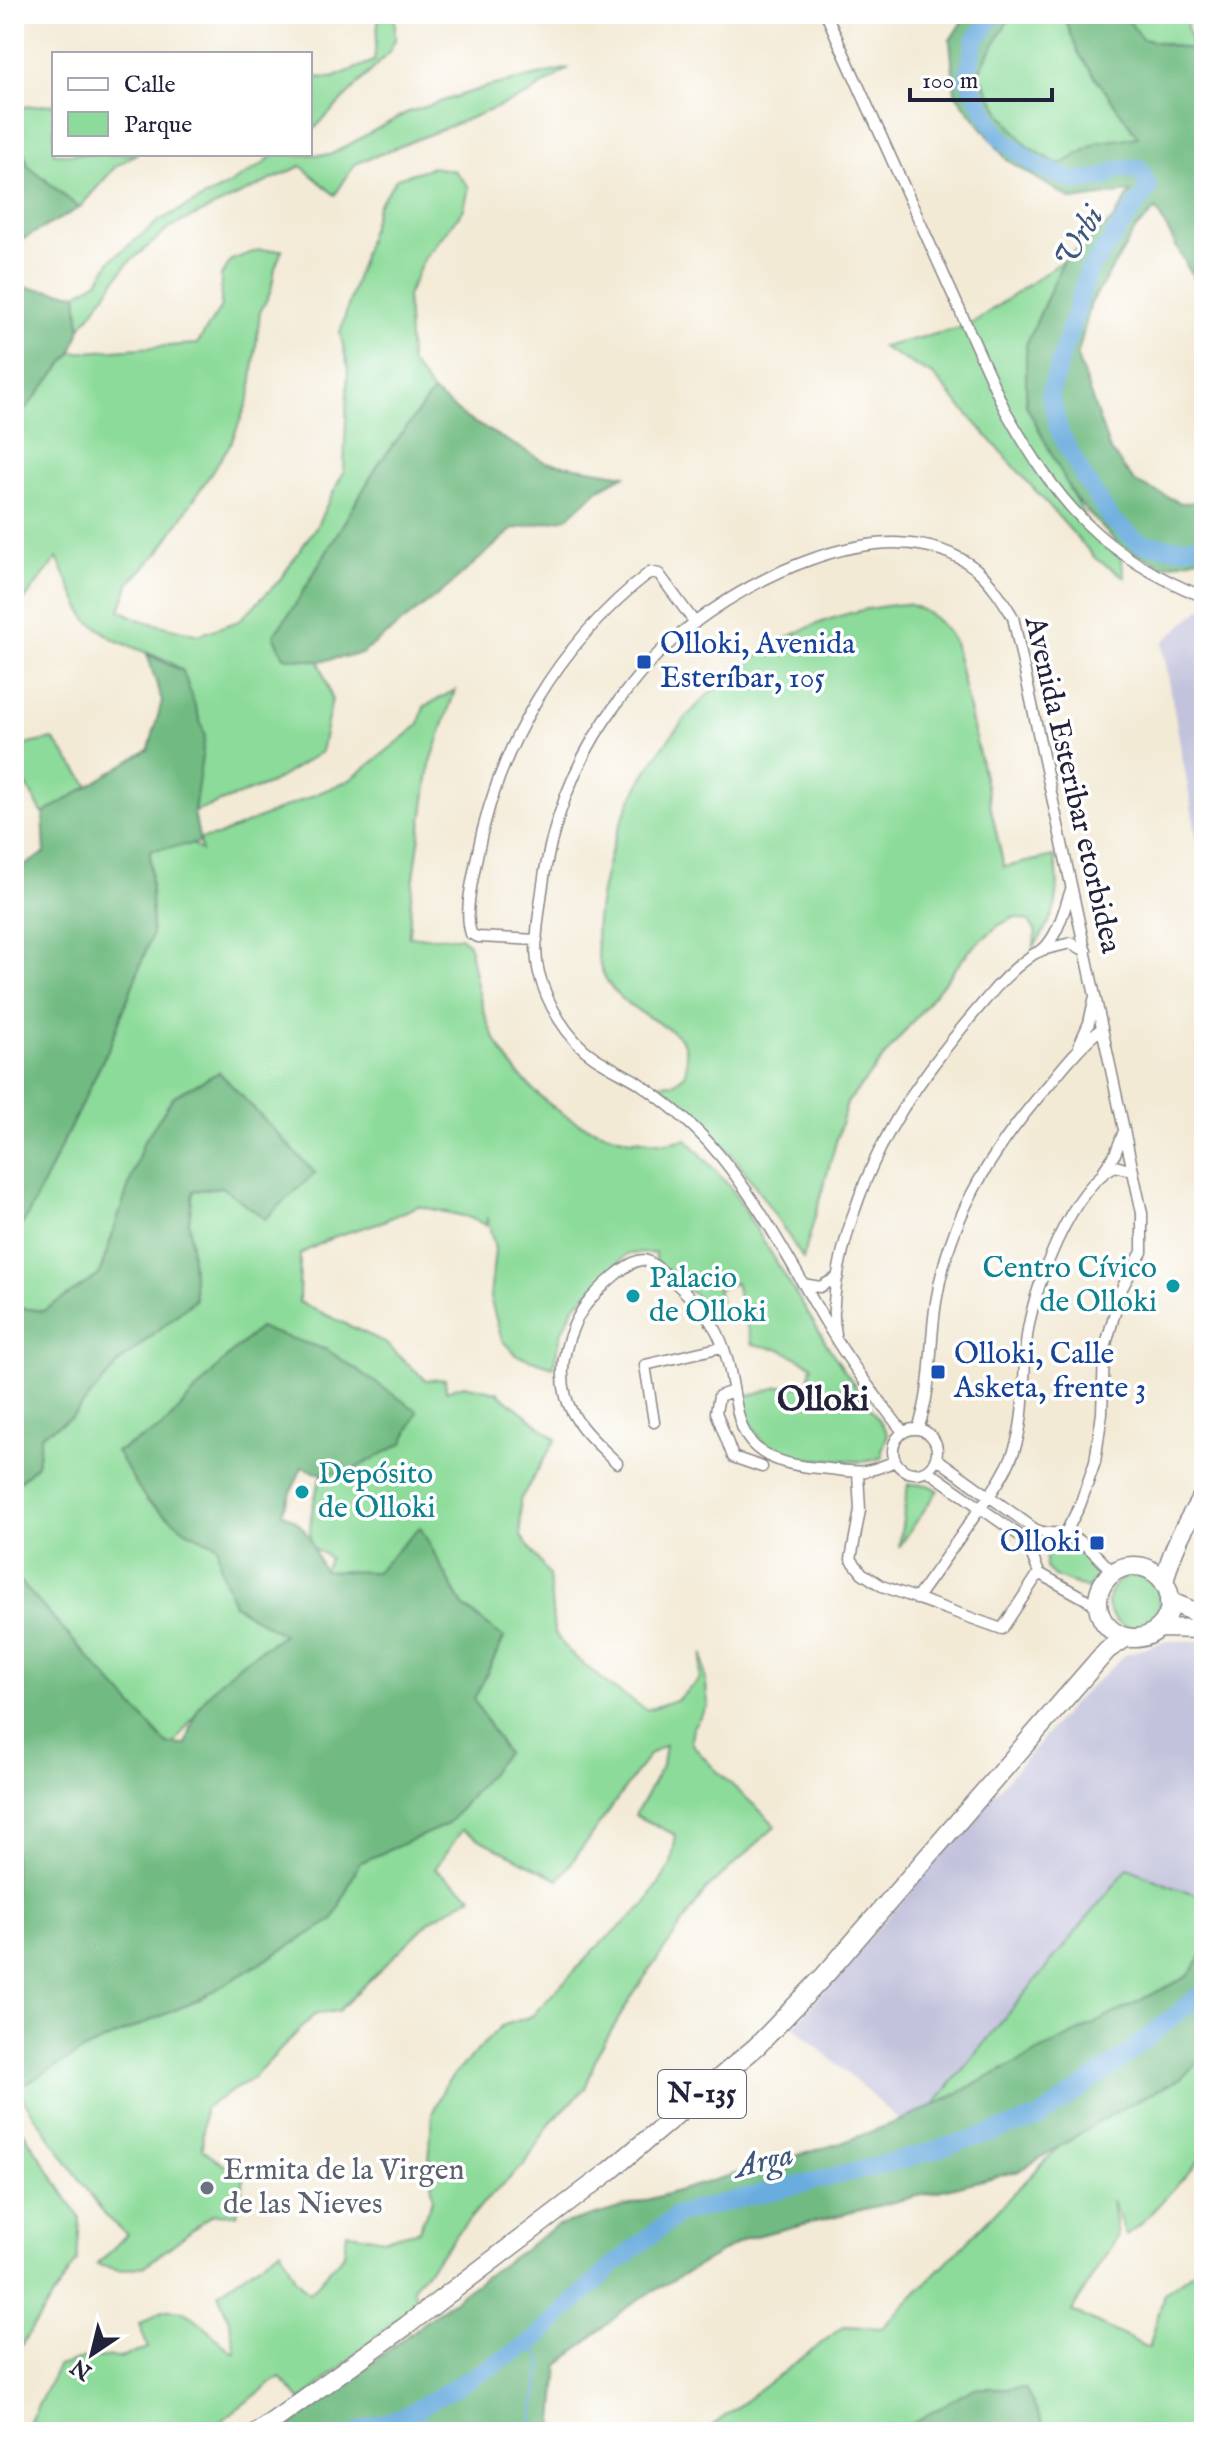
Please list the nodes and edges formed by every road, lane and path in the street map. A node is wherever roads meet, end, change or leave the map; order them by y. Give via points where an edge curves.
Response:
1 (826, 14) edge
2 (1204, 597) edge
3 (695, 623) junction
4 (1071, 888) junction
5 (537, 940) junction
6 (1042, 950) junction
7 (1086, 951) junction
8 (1095, 995) junction
9 (1102, 1028) junction
10 (1107, 1052) junction
11 (1074, 1054) junction
12 (1124, 1130) junction
13 (1133, 1171) junction
14 (1103, 1172) junction
15 (838, 1277) junction
16 (803, 1284) junction
17 (837, 1341) junction
18 (722, 1347) junction
19 (733, 1391) junction
20 (654, 1422) dead end
21 (918, 1429) junction
22 (903, 1432) junction
23 (936, 1458) junction
24 (895, 1461) junction
25 (617, 1463) dead end
26 (762, 1467) dead end
27 (927, 1470) junction
28 (858, 1473) junction
29 (1204, 1494) edge
30 (989, 1497) junction
31 (981, 1508) junction
32 (1065, 1534) junction
33 (1050, 1535) junction
34 (1178, 1536) junction
35 (1033, 1555) junction
36 (1144, 1568) junction
37 (1039, 1573) junction
38 (1114, 1573) junction
39 (1167, 1592) junction
40 (916, 1599) junction
41 (1098, 1606) junction
42 (1204, 1616) edge
43 (1106, 1625) junction
44 (1159, 1628) junction
45 (1204, 1629) edge
46 (1127, 1637) junction
47 (1078, 1682) junction
48 (258, 2432) edge

1 - 2 street via 1004,408 1029,452 1073,511 1108,545
3 - 4 street, Avenida Esteribar etorbidea via 741,592 842,550 905,542 947,553 974,568 996,589 1013,617
3 - 5 street, Avenida Esteribar etorbidea via 638,677 581,762 552,836
3 - 5 street via 659,574 650,572 604,612 552,674 507,754 480,838 467,920 471,934 478,937
4 - 6 street
4 - 7 street, Avenida Esteribar etorbidea
5 - 16 street, Avenida Esteribar etorbidea via 538,970 561,1022 593,1056 661,1099 709,1143 744,1187
6 - 7 street via 1071,943
6 - 15 street via 1010,972 988,996 905,1102 866,1176
7 - 8 street, Avenida Esteribar etorbidea
8 - 9 street, Avenida Esteribar etorbidea
8 - 11 street
9 - 10 street, Avenida Esteribar etorbidea
9 - 11 street
10 - 11 street via 1092,1046
10 - 12 street, Avenida Esteribar etorbidea
11 - 21 street via 1000,1143 961,1214 939,1283 929,1395
12 - 13 street, Avenida Esteribar etorbidea
12 - 14 street
13 - 14 street via 1115,1166
13 - 32 street, Avenida Esteribar etorbidea via 1142,1213 1142,1252 1121,1290 1109,1331 1095,1462
14 - 30 street via 1054,1245 1037,1292 1015,1449
15 - 16 street via 820,1287
15 - 17 street
16 - 17 street, Avenida Esteribar etorbidea
17 - 22 street, Avenida Esteribar etorbidea
18 - 19 street
18 - 20 street via 645,1365
18 - 25 street via 706,1314 646,1261 629,1264 586,1305 566,1347 565,1395 577,1423
19 - 26 street via 719,1396 716,1412 733,1457
19 - 28 street via 742,1427 759,1450 793,1466
21 - 22 street
21 - 23 street via 935,1443
22 - 24 street via 893,1448
23 - 27 street
23 - 30 street
24 - 27 street via 905,1471
24 - 28 street
27 - 31 street
28 - 40 street via 860,1510 851,1559 882,1586
29 - 34 highway
30 - 31 street
30 - 33 street
31 - 35 street via 1026,1540
31 - 40 street
32 - 33 street
32 - 38 street
33 - 35 street
34 - 36 highway
34 - 39 highway via 1169,1560
35 - 37 street
36 - 38 highway
36 - 39 highway
37 - 40 street via 1002,1629
37 - 41 street
38 - 41 highway via 1101,1587
39 - 42 highway
39 - 44 highway via 1168,1611
41 - 43 highway
43 - 46 highway
43 - 47 highway, N-135
44 - 45 highway
44 - 46 highway, N-135 via 1144,1637
46 - 47 highway, N-135
47 - 48 highway, N-135 via 825,1975 757,2046 610,2171

